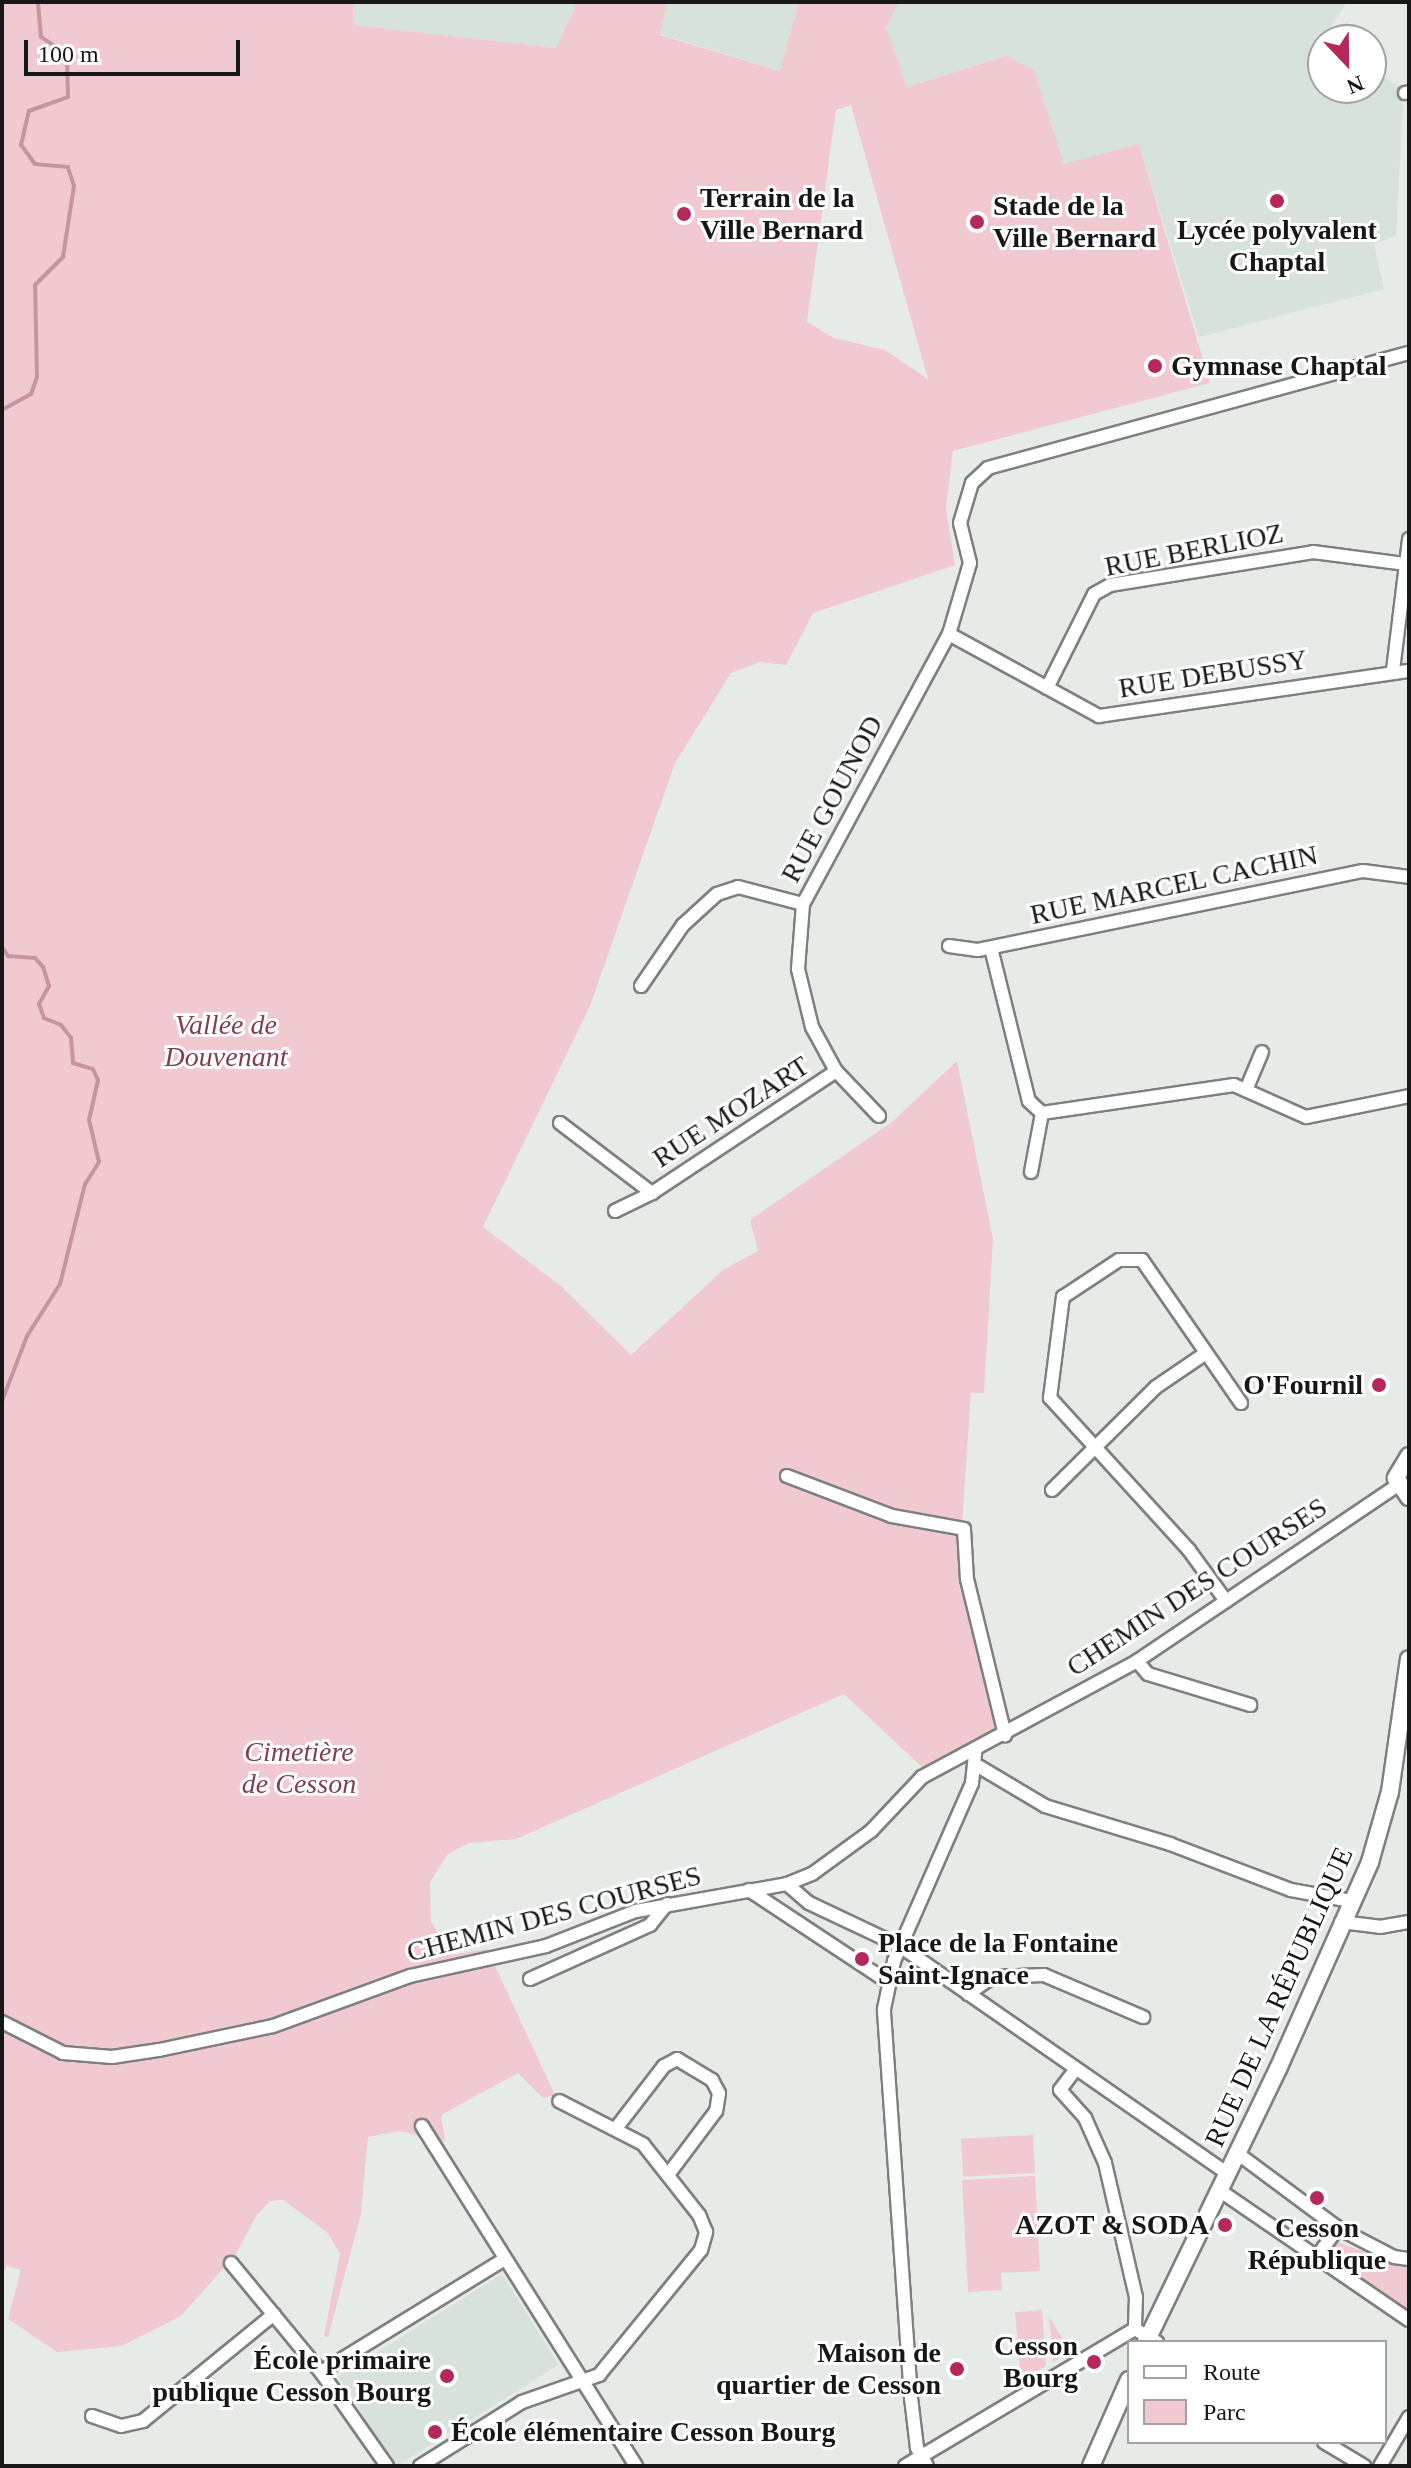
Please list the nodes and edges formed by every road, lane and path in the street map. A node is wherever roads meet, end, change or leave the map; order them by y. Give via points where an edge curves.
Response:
1 (1409, 353) edge
2 (1409, 539) edge
3 (1406, 564) junction
4 (949, 634) junction
5 (1393, 670) junction
6 (1409, 671) edge
7 (1047, 688) junction
8 (1409, 877) edge
9 (803, 904) junction
10 (949, 946) dead end
11 (991, 948) junction
12 (641, 986) dead end
13 (1262, 1052) dead end
14 (836, 1071) junction
15 (1246, 1090) junction
16 (1409, 1096) edge
17 (1042, 1113) junction
18 (879, 1116) dead end
19 (560, 1123) dead end
20 (1031, 1172) dead end
21 (652, 1193) junction
22 (615, 1211) dead end
23 (1206, 1353) junction
24 (1241, 1403) dead end
25 (1092, 1445) junction
26 (1409, 1456) edge
27 (787, 1476) dead end
28 (1052, 1490) dead end
29 (1404, 1491) edge
30 (1226, 1601) junction
31 (1409, 1659) edge
32 (1137, 1661) junction
33 (1250, 1705) dead end
34 (1005, 1735) junction
35 (975, 1752) junction
36 (978, 1766) junction
37 (787, 1884) junction
38 (749, 1890) junction
39 (1351, 1901) junction
40 (667, 1904) junction
41 (1341, 1922) junction
42 (1409, 1922) edge
43 (900, 1946) junction
44 (530, 1979) dead end
45 (888, 1982) junction
46 (968, 1994) junction
47 (1143, 2017) dead end
48 (2, 2022) edge
49 (1075, 2070) junction
50 (559, 2101) dead end
51 (422, 2126) dead end
52 (617, 2127) junction
53 (1237, 2153) junction
54 (1227, 2173) junction
55 (668, 2175) junction
56 (1219, 2190) junction
57 (1338, 2228) junction
58 (1316, 2258) junction
59 (505, 2259) junction
60 (1409, 2259) edge
61 (231, 2263) dead end
62 (274, 2314) junction
63 (1409, 2320) edge
64 (1147, 2338) edge
65 (1127, 2349) edge
66 (321, 2372) junction
67 (583, 2385) junction
68 (1127, 2385) edge
69 (92, 2416) dead end
70 (1409, 2417) edge
71 (1327, 2444) edge
72 (923, 2461) edge
73 (387, 2466) edge
74 (420, 2466) edge
75 (636, 2466) edge
76 (905, 2466) edge
77 (1091, 2466) edge
78 (1364, 2466) edge
79 (1380, 2466) edge

1 - 4 street, RUE GOUNOD via 988,468 972,483 963,505 960,523 970,563
2 - 3 street
3 - 5 street
3 - 7 street, RUE BERLIOZ via 1313,552 1110,585 1094,594
4 - 7 street, RUE DEBUSSY
4 - 9 street, RUE GOUNOD
5 - 6 street, RUE DEBUSSY
5 - 7 street, RUE DEBUSSY via 1099,716
8 - 11 street, RUE MARCEL CACHIN via 1363,871
9 - 12 street via 738,887 717,894 683,925
9 - 14 street, RUE GOUNOD via 798,969 802,999
10 - 11 street, RUE MARCEL CACHIN
11 - 17 street via 1029,1101
13 - 15 street
14 - 18 street, RUE GOUNOD
14 - 21 street, RUE MOZART
15 - 16 street via 1306,1117
15 - 17 street via 1234,1085
17 - 20 street
19 - 21 street, RUE MOZART
21 - 22 street, RUE MOZART
23 - 24 street
23 - 25 street via 1156,1387
23 - 25 street via 1142,1260 1119,1260 1063,1297 1057,1311 1050,1398
25 - 28 street
25 - 30 street via 1189,1550
26 - 29 street via 1399,1466
27 - 34 street via 892,1516 964,1529 967,1579
29 - 30 street, CHEMIN DES COURSES
30 - 32 street, CHEMIN DES COURSES
31 - 39 street, RUE DE LA RÉPUBLIQUE via 1385,1821
32 - 33 street via 1148,1674
32 - 34 street, CHEMIN DES COURSES
34 - 35 street, CHEMIN DES COURSES
35 - 36 street
35 - 37 street, CHEMIN DES COURSES via 922,1777 833,1862
36 - 39 street via 1045,1806 1291,1890
36 - 43 street
37 - 38 street, CHEMIN DES COURSES
37 - 43 street via 809,1903
38 - 40 street, CHEMIN DES COURSES
38 - 45 street
39 - 41 street, RUE DE LA RÉPUBLIQUE
40 - 44 street via 650,1925
40 - 48 street, CHEMIN DES COURSES via 546,1946 398,1980 273,2026 159,2050 112,2057 63,2053
41 - 42 street via 1380,1927
41 - 53 street, RUE DE LA RÉPUBLIQUE
43 - 45 street
43 - 46 street
45 - 72 street via 884,2009
46 - 47 street via 992,1977 1044,1975
46 - 49 street
49 - 54 street
49 - 64 street via 1060,2090 1085,2118 1105,2163
50 - 52 street
51 - 59 street
52 - 55 street via 643,2144
52 - 55 street via 664,2066 677,2059 712,2080 719,2093 716,2111
53 - 54 street, RUE DE LA RÉPUBLIQUE
53 - 57 street
54 - 56 street, RUE DE LA RÉPUBLIQUE
55 - 67 street via 699,2215 706,2232 701,2250 599,2375
56 - 58 street
56 - 64 street, RUE DE LA RÉPUBLIQUE
57 - 58 street
57 - 60 street via 1394,2257
58 - 63 street
59 - 66 street
59 - 67 street
61 - 62 street
62 - 66 street
62 - 69 street via 143,2421 121,2426
65 - 72 street
66 - 73 street
67 - 74 street via 522,2402
67 - 75 street
68 - 77 street
70 - 79 street
71 - 78 street
72 - 76 street

